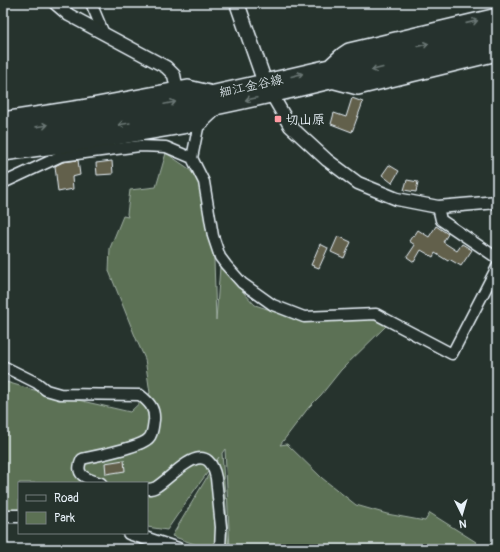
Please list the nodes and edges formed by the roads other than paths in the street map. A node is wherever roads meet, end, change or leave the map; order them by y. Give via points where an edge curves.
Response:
1 (55, 3) edge
2 (90, 3) edge
3 (236, 3) edge
4 (497, 16) edge
5 (497, 28) edge
6 (104, 34) junction
7 (497, 40) edge
8 (497, 53) edge
9 (331, 74) junction
10 (268, 89) junction
11 (177, 90) junction
12 (214, 100) junction
13 (3, 120) edge
14 (198, 123) junction
15 (3, 131) edge
16 (3, 142) edge
17 (3, 153) edge
18 (192, 158) junction
19 (3, 183) edge
20 (497, 202) edge
21 (438, 207) junction
22 (497, 258) edge
23 (497, 267) edge
24 (3, 366) edge
25 (97, 482) edge
26 (148, 489) edge
27 (3, 516) edge
28 (18, 516) edge
29 (132, 534) edge
30 (178, 549) edge
31 (220, 549) edge

1 - 6 street via 69,15
2 - 6 street
3 - 10 main road
9 -> 4 main road via 343,55 349,51
9 -> 5 main road, 細江金谷線
6 - 11 street via 166,67 174,75
7 -> 9 main road, 細江金谷線
8 - 9 main road via 358,87
9 - 10 main road, 細江金谷線
10 - 12 main road, 細江金谷線
10 - 21 street via 290,126 327,160 358,183 397,199
11 - 12 main road via 188,88
11 - 13 main road
12 - 14 main road
15 -> 12 main road, 細江金谷線
12 -> 16 main road, 細江金谷線 via 136,122
14 - 17 main road
14 - 18 street
18 - 19 street via 166,147 140,146 76,154 61,156
18 - 23 street via 204,182 213,236 220,257 242,283 273,305 304,317 376,314 452,354
20 - 21 street
21 - 22 street via 441,220
24 - 25 street via 46,390 60,394 140,395 154,409 153,429 149,438 139,444 82,459 78,470 90,480
26 - 31 street via 155,488 192,459 204,459 210,463 216,478 221,527
27 - 28 street
29 - 30 street

